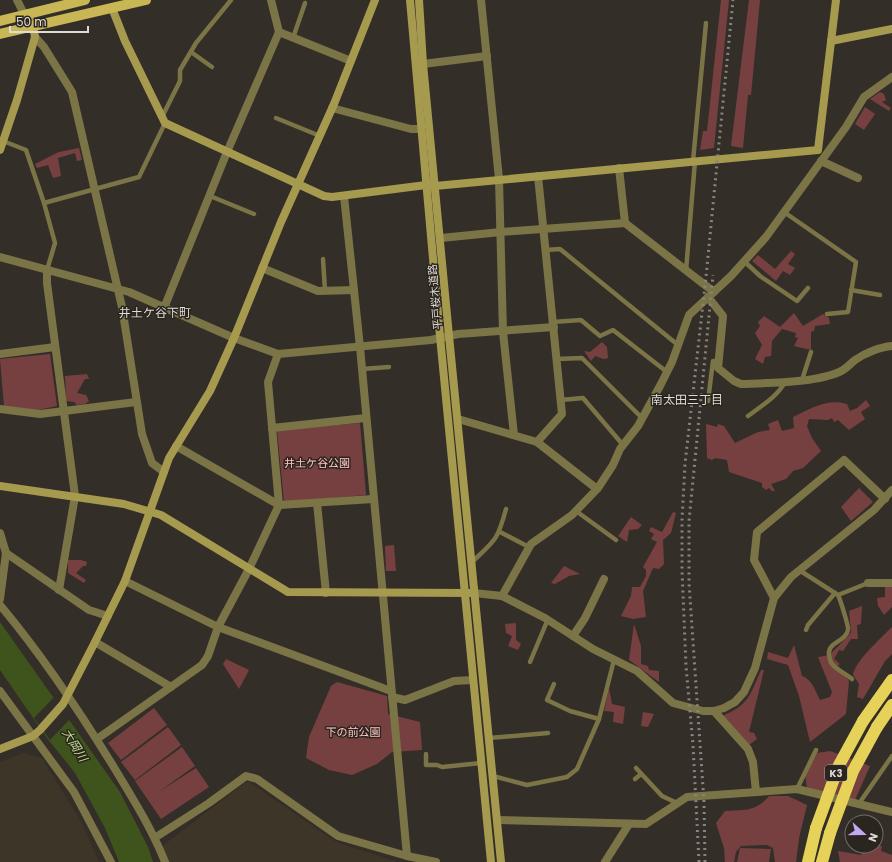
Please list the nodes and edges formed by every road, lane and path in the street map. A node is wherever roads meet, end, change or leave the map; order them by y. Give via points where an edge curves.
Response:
1 (17, 0) edge
2 (85, 0) edge
3 (146, 0) edge
4 (231, 0) edge
5 (271, 0) edge
6 (375, 0) edge
7 (410, 0) edge
8 (419, 0) edge
9 (481, 0) edge
10 (836, 0) edge
11 (305, 3) dead end
12 (112, 8) junction
13 (28, 14) junction
14 (0, 21) edge
15 (706, 23) dead end
16 (892, 29) edge
17 (34, 32) junction
18 (279, 32) junction
19 (0, 34) edge
20 (293, 38) junction
21 (831, 42) junction
22 (191, 52) junction
23 (487, 56) junction
24 (351, 61) junction
25 (423, 64) junction
26 (212, 67) dead end
27 (892, 77) edge
28 (332, 108) junction
29 (276, 118) dead end
30 (163, 121) junction
31 (420, 129) junction
32 (320, 136) junction
33 (2, 140) edge
34 (0, 150) edge
35 (818, 150) junction
36 (227, 152) junction
37 (823, 159) junction
38 (694, 161) junction
39 (619, 168) junction
40 (538, 176) junction
41 (858, 178) dead end
42 (499, 179) junction
43 (298, 184) junction
44 (426, 185) junction
45 (435, 186) junction
46 (94, 190) junction
47 (210, 196) junction
48 (344, 196) junction
49 (44, 203) junction
50 (784, 212) junction
51 (254, 214) dead end
52 (625, 224) junction
53 (544, 229) junction
54 (501, 232) junction
55 (441, 238) junction
56 (546, 250) junction
57 (0, 257) edge
58 (323, 259) dead end
59 (745, 262) junction
60 (262, 268) junction
61 (47, 270) junction
62 (686, 271) junction
63 (808, 288) dead end
64 (118, 290) junction
65 (325, 290) junction
66 (354, 290) junction
67 (851, 290) junction
68 (710, 294) junction
69 (880, 294) dead end
70 (164, 308) junction
71 (827, 314) dead end
72 (553, 324) junction
73 (503, 332) junction
74 (449, 336) junction
75 (440, 337) junction
76 (234, 338) junction
77 (678, 345) junction
78 (892, 346) edge
79 (55, 347) junction
80 (360, 347) junction
81 (811, 352) dead end
82 (0, 353) edge
83 (278, 354) junction
84 (557, 360) junction
85 (719, 362) junction
86 (389, 367) dead end
87 (362, 369) junction
88 (667, 372) junction
89 (802, 380) junction
90 (785, 382) junction
91 (561, 400) junction
92 (708, 401) dead end
93 (136, 402) junction
94 (0, 409) edge
95 (64, 412) junction
96 (748, 416) dead end
97 (366, 418) junction
98 (458, 418) junction
99 (642, 418) junction
100 (272, 428) junction
101 (514, 435) junction
102 (537, 442) junction
103 (623, 445) junction
104 (176, 446) junction
105 (164, 472) junction
106 (0, 486) edge
107 (597, 489) junction
108 (892, 490) edge
109 (75, 496) junction
110 (373, 499) junction
111 (885, 499) junction
112 (317, 503) junction
113 (280, 505) junction
114 (506, 509) dead end
115 (149, 511) junction
116 (576, 511) junction
117 (500, 532) junction
118 (0, 533) edge
119 (616, 540) dead end
120 (529, 547) junction
121 (6, 553) junction
122 (472, 562) junction
123 (250, 568) junction
124 (799, 570) junction
125 (604, 579) dead end
126 (125, 580) junction
127 (868, 583) joint
128 (892, 583) edge
129 (59, 590) junction
130 (326, 593) junction
131 (465, 593) junction
132 (474, 593) junction
133 (382, 594) junction
134 (837, 594) junction
135 (502, 596) junction
136 (774, 598) junction
137 (0, 599) edge
138 (0, 605) edge
139 (108, 616) junction
140 (548, 619) junction
141 (218, 627) junction
142 (806, 630) dead end
143 (573, 636) junction
144 (96, 642) junction
145 (614, 660) junction
146 (530, 662) dead end
147 (852, 678) dead end
148 (473, 680) junction
149 (892, 680) edge
150 (554, 684) dead end
151 (171, 687) junction
152 (0, 691) edge
153 (391, 694) junction
154 (68, 696) junction
155 (892, 705) edge
156 (714, 711) junction
157 (599, 719) junction
158 (548, 733) dead end
159 (33, 736) junction
160 (489, 738) junction
161 (97, 739) junction
162 (0, 749) edge
163 (816, 750) dead end
164 (426, 754) dead end
165 (892, 756) edge
166 (481, 763) junction
167 (636, 768) dead end
168 (641, 774) junction
169 (493, 776) junction
170 (635, 779) dead end
171 (797, 789) junction
172 (756, 792) junction
173 (677, 803) junction
174 (858, 805) junction
175 (892, 812) edge
176 (497, 820) junction
177 (629, 824) junction
178 (156, 837) junction
179 (407, 856) junction
180 (111, 862) edge
181 (165, 862) edge
182 (436, 862) edge
183 (490, 862) edge
184 (501, 862) edge
185 (605, 862) edge
186 (808, 862) edge
187 (822, 862) edge

1 - 13 street
2 - 13 main road
3 - 12 main road
4 - 22 lane
5 - 18 street
6 - 24 street
7 - 31 street, 平戸桜木道路
8 - 25 street, 平戸桜木道路
9 - 23 street
10 - 21 street
11 - 20 lane
12 - 17 main road
12 - 30 street
13 - 14 main road
13 - 17 street
15 - 38 lane
16 - 21 street
17 - 19 main road
17 - 33 street via 17,100
17 - 46 street via 72,92
18 - 20 street
18 - 36 street
20 - 24 street
21 - 35 street
22 - 26 lane
22 - 30 lane via 180,70 180,81
23 - 25 street
23 - 42 street
24 - 28 street
25 - 45 street, 平戸桜木道路
27 - 37 street via 864,97
28 - 31 street via 411,130
28 - 32 street
29 - 32 lane
30 - 36 street
30 - 46 lane via 139,177
31 - 44 street, 平戸桜木道路
32 - 43 street
33 - 34 street
33 - 49 lane via 26,150
35 - 37 street
35 - 38 street
36 - 43 street
36 - 47 street
37 - 41 street
37 - 50 street
38 - 39 street
38 - 62 lane
39 - 40 street
39 - 52 street
40 - 42 street
40 - 53 street
42 - 45 street
42 - 54 street
43 - 48 street via 324,196
43 - 60 street
44 - 45 street
44 - 48 street
44 - 75 street, 平戸桜木道路
45 - 55 street, 平戸桜木道路
46 - 49 lane
46 - 64 street
47 - 51 lane
47 - 70 street
48 - 66 street
49 - 61 lane via 55,243
50 - 59 street
50 - 67 lane via 856,262
52 - 53 street
52 - 62 street
53 - 54 street
53 - 56 street
54 - 55 street
54 - 73 street
55 - 74 street, 平戸桜木道路
56 - 72 street
56 - 77 lane via 560,249
57 - 61 street
58 - 65 lane
59 - 63 lane via 760,276 797,301
59 - 68 street
60 - 65 street via 318,291
60 - 76 street
61 - 64 street
61 - 79 street
62 - 68 street
64 - 70 street via 129,292
64 - 93 street
65 - 66 street
66 - 80 street
67 - 69 lane
67 - 71 lane via 848,312
68 - 77 street via 689,315
68 - 85 street via 723,316
70 - 76 street
72 - 73 street
72 - 84 street
72 - 88 lane via 581,320 600,336 613,330
73 - 74 street
73 - 101 street
74 - 75 street
74 - 98 street, 平戸桜木道路
75 - 80 street
75 - 131 street, 平戸桜木道路
76 - 83 street
76 - 104 street via 210,391
77 - 88 street
78 - 89 street via 860,357 843,370
79 - 82 street
79 - 95 street
80 - 83 street
80 - 87 street
81 - 89 lane
83 - 100 street via 268,382
84 - 91 street
84 - 99 lane via 582,358
85 - 90 street via 718,368 741,384
85 - 92 lane via 714,361
86 - 87 lane
87 - 97 street
88 - 99 street
89 - 90 street
90 - 96 lane via 776,395
91 - 102 street via 562,414
91 - 103 lane via 583,398
93 - 95 street
93 - 105 street via 142,434 152,463
94 - 95 street via 40,414
95 - 109 street
97 - 100 street
97 - 110 street
98 - 101 street
98 - 122 street, 平戸桜木道路
99 - 103 street
100 - 113 street
101 - 102 street
102 - 107 street
103 - 107 street
104 - 105 street via 168,458
104 - 113 street
105 - 115 street
106 - 109 street
107 - 116 street
108 - 111 street
109 - 115 street
109 - 129 street
110 - 112 street
110 - 133 street
111 - 124 street
111 - 136 street via 844,460 757,532 754,560
112 - 113 street
112 - 130 street
113 - 123 street
114 - 117 lane
115 - 123 street via 161,515
115 - 126 street
116 - 119 lane
116 - 120 street
117 - 120 lane
117 - 122 lane via 493,544
118 - 121 street
120 - 135 street
121 - 129 street
121 - 137 street
122 - 132 street, 平戸桜木道路
123 - 130 street via 288,592
123 - 141 street
124 - 134 lane
124 - 136 street
125 - 143 street
126 - 139 street
126 - 141 street
127 - 128 street
127 - 134 lane
129 - 139 street via 89,610
130 - 133 street
131 - 132 street
131 - 133 street
131 - 148 street, 平戸桜木道路
132 - 135 street
132 - 160 street, 平戸桜木道路
133 - 153 street
134 - 142 lane
134 - 147 lane via 848,630 846,636 830,647 830,661
135 - 140 street
136 - 156 street via 755,668 744,692 735,702
138 - 154 street
139 - 144 street
140 - 143 street
140 - 146 lane
141 - 151 street via 208,656 202,665
141 - 153 street
143 - 145 street
144 - 151 street
144 - 154 street
145 - 156 street via 637,671 673,703 703,712
145 - 157 lane
148 - 153 street via 454,681 405,700
148 - 166 street, 平戸桜木道路
149 - 186 highway, K3, bridge via 863,721 836,771 816,828
150 - 157 lane via 547,700
151 - 161 street
152 - 159 street
153 - 179 street
154 - 159 street
154 - 161 street
155 - 187 highway, K3, bridge via 853,771
156 - 172 street via 748,749 753,762
157 - 169 lane via 577,769 567,777 527,786
158 - 160 lane
159 - 162 street
159 - 180 street via 74,792
160 - 169 street, 平戸桜木道路
161 - 178 street
163 - 171 lane
164 - 166 lane via 426,764 442,767
165 - 174 lane
166 - 183 street, 平戸桜木道路
167 - 168 lane
168 - 170 lane
168 - 173 lane via 662,796
169 - 176 street, 平戸桜木道路
171 - 172 street
171 - 174 street
172 - 173 street via 687,797
173 - 177 street via 646,824
174 - 175 street
176 - 177 street
176 - 184 street, 平戸桜木道路
177 - 185 street
178 - 179 street via 246,776 256,779 338,836
178 - 181 street
179 - 182 street

